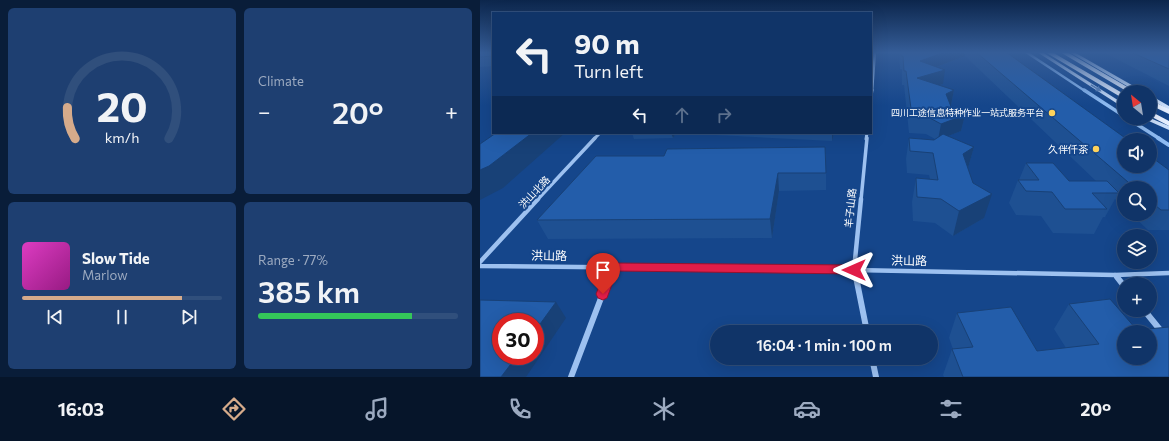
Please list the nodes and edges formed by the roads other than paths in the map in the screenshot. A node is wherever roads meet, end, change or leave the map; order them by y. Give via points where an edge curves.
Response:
1 (873, 70) edge
2 (1067, 70) edge
3 (1078, 70) edge
4 (1093, 70) edge
5 (1102, 70) edge
6 (1120, 85) edge
7 (1129, 85) edge
8 (872, 86) edge
9 (1117, 93) edge
10 (1157, 101) edge
11 (1117, 102) edge
12 (1157, 106) edge
13 (1169, 108) edge
14 (1169, 112) edge
15 (1157, 116) edge
16 (1157, 123) edge
17 (1169, 124) edge
18 (1169, 128) edge
19 (599, 134) edge
20 (867, 134) edge
21 (480, 262) edge
22 (480, 266) edge
23 (613, 267) junction
24 (854, 270) junction
25 (1169, 273) edge
26 (1115, 275) junction
27 (1117, 277) edge
28 (1150, 317) edge
29 (866, 325) edge
30 (1164, 334) edge
31 (873, 365) edge
32 (571, 377) edge
33 (876, 377) edge

1 - 8 street
2 -> 11 street
3 - 9 main road
4 - 6 main road
5 - 7 street
10 - 13 street
12 - 14 main road
15 - 17 main road
16 - 18 street
19 - 21 street, 洪山北路
20 - 24 street, 羊子山路
22 - 23 street, 洪山路
23 - 24 street, 洪山路
23 - 32 street
24 - 26 street, 洪山路
24 - 29 street, 羊子山路
25 - 26 street, 洪山路
26 - 27 street
28 - 30 street
31 - 33 street

